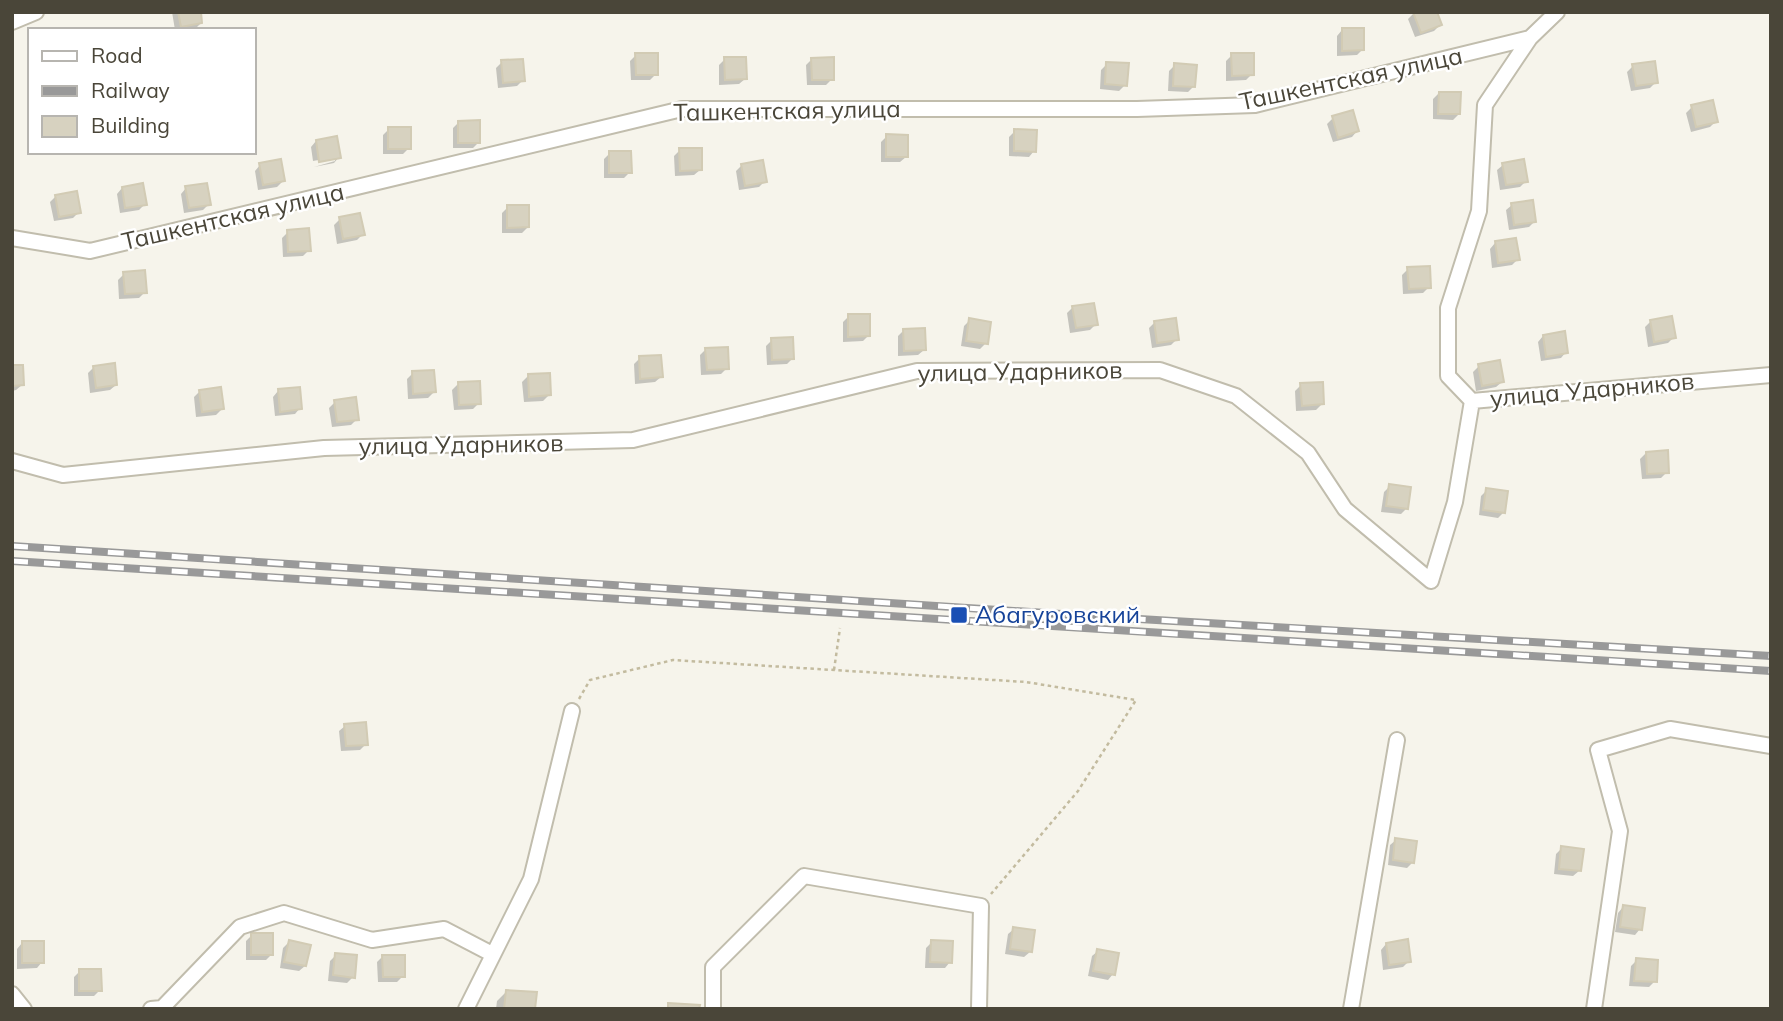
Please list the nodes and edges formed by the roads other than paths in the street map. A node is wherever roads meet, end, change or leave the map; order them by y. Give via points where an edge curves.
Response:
1 (36, 12) edge
2 (1557, 12) edge
3 (12, 22) edge
4 (1530, 38) junction
5 (12, 238) edge
6 (1771, 375) edge
7 (1472, 401) junction
8 (12, 461) edge
9 (572, 711) road end
10 (1396, 740) dead end
11 (1771, 746) edge
12 (492, 954) junction
13 (12, 994) edge
14 (24, 1009) edge
15 (151, 1009) edge
16 (466, 1009) edge
17 (713, 1009) edge
18 (979, 1009) edge
19 (1351, 1009) edge
20 (1594, 1009) edge

1 - 3 street
2 - 4 street
4 - 5 street, Ташкентская улица via 1255,105 681,109 90,251
4 - 7 street via 1485,105 1479,211 1448,308 1448,376
6 - 7 street, улица Ударников
7 - 8 street, улица Ударников via 1455,502 1431,581 1345,509 1308,453 1236,396 1160,370 917,371 633,440 324,448 63,475
9 - 12 street via 531,879
10 - 19 street
11 - 20 street via 1670,729 1598,750 1620,831
12 - 15 street via 444,929 372,940 284,913 240,927 162,1008
12 - 16 street
13 - 14 street
17 - 18 street via 713,967 804,876 981,906

